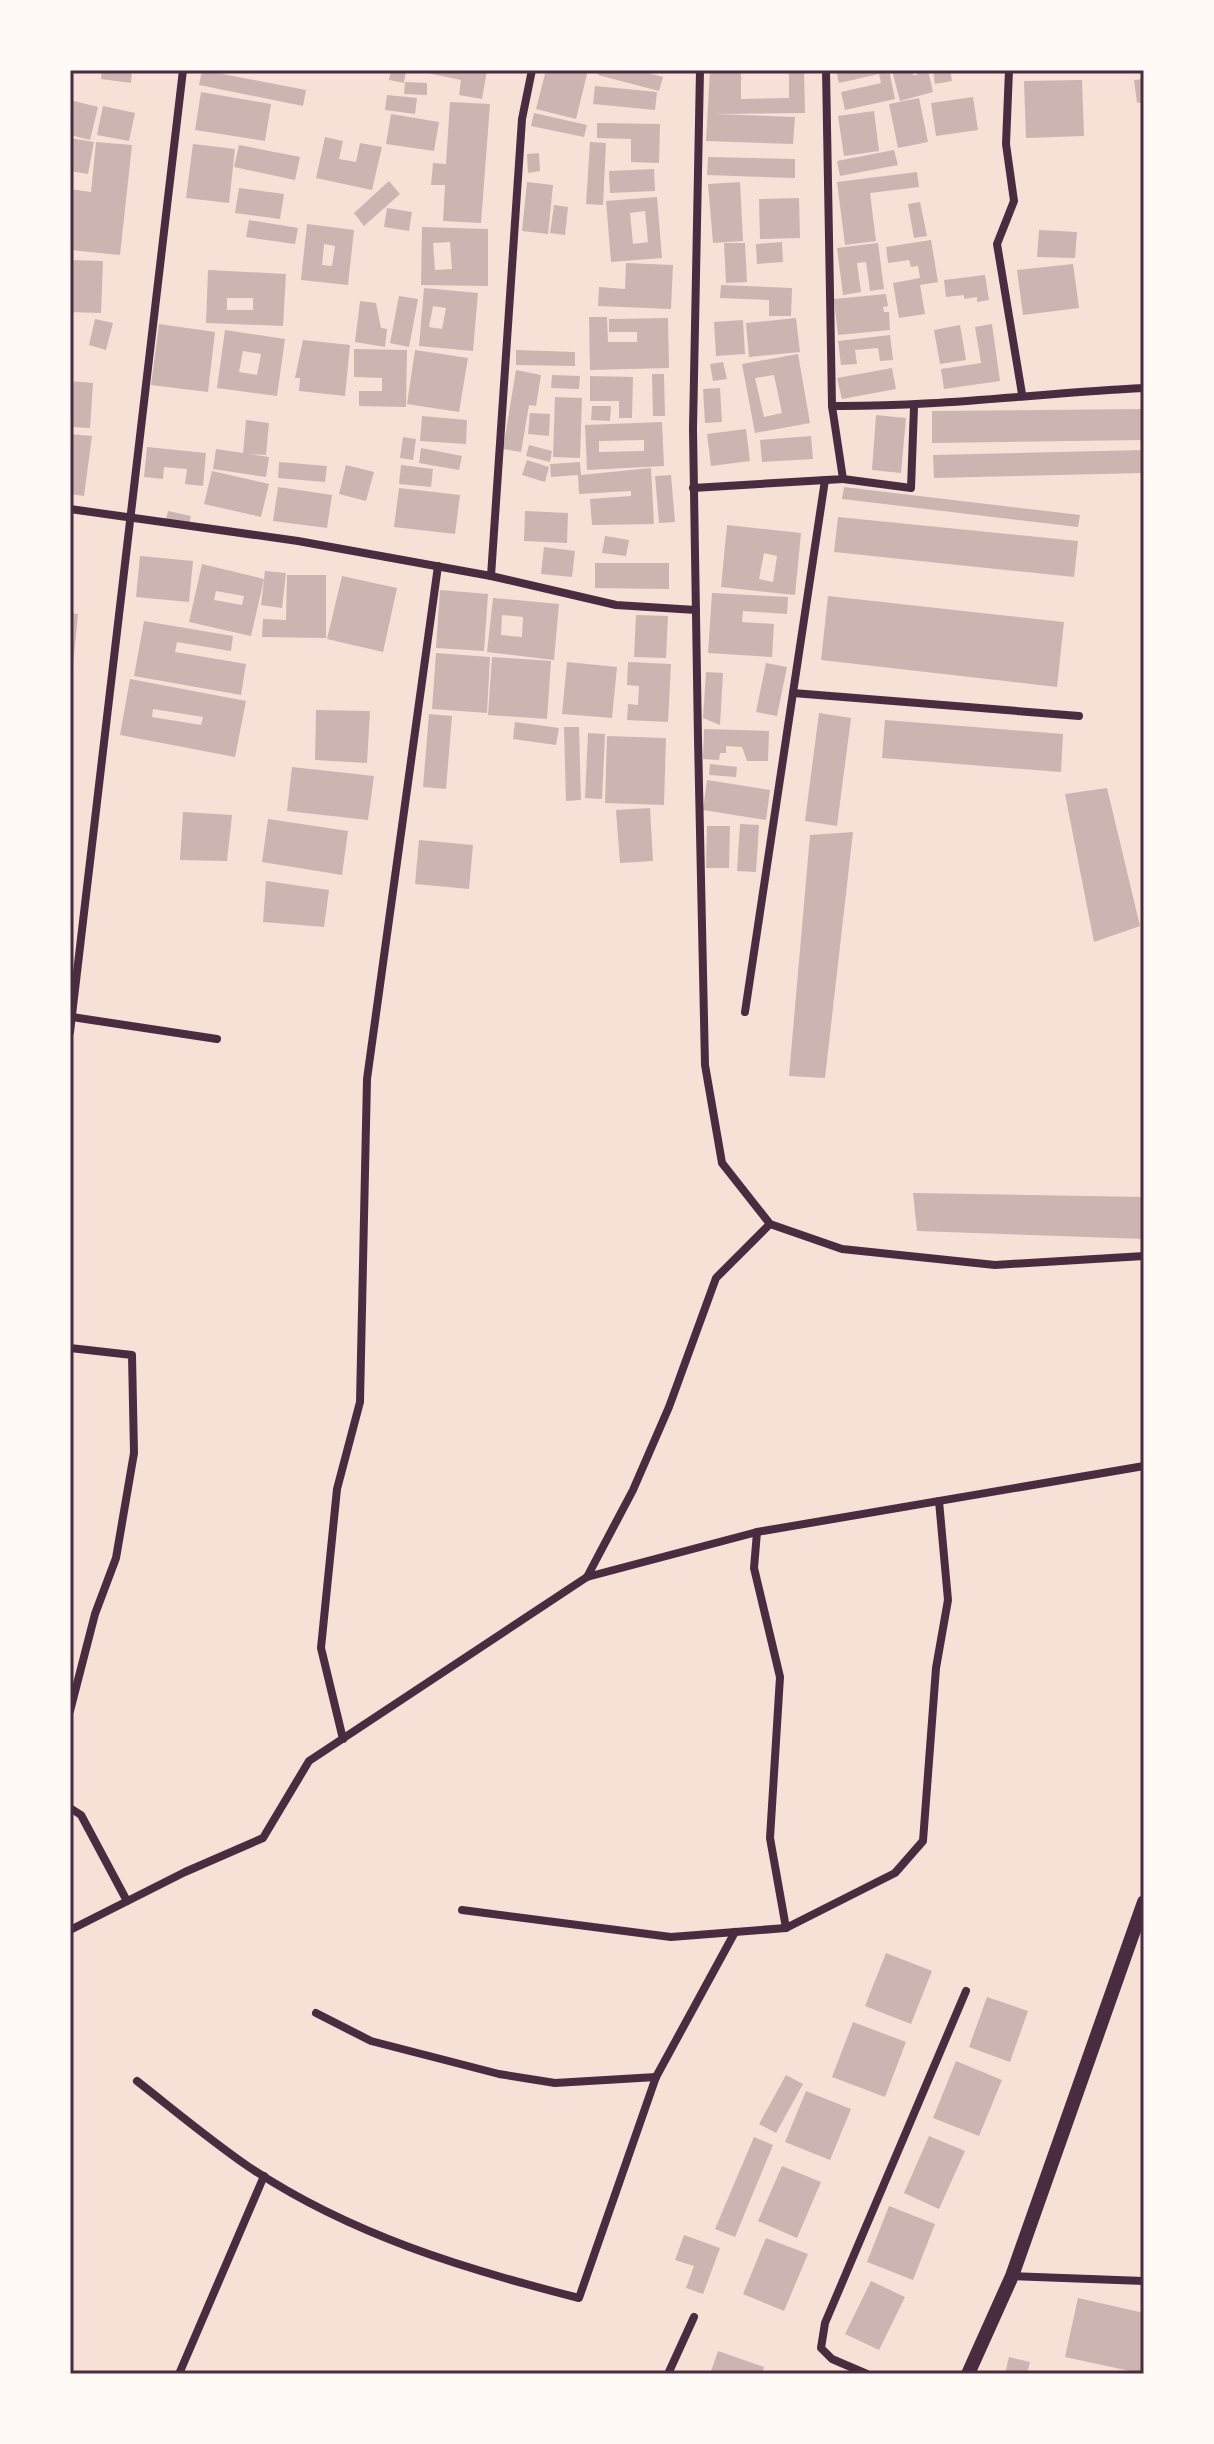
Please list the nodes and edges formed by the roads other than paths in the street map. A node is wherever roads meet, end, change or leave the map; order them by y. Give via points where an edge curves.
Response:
1 (183, 70) edge
2 (532, 70) edge
3 (700, 70) edge
4 (826, 70) edge
5 (1009, 70) edge
6 (1144, 388) edge
7 (1022, 394) junction
8 (832, 406) junction
9 (914, 407) junction
10 (843, 479) junction
11 (825, 480) junction
12 (693, 488) junction
13 (70, 509) edge
14 (131, 516) junction
15 (438, 566) junction
16 (491, 576) junction
17 (696, 610) junction
18 (793, 693) junction
19 (1079, 716) dead end
20 (745, 1012) dead end
21 (72, 1017) edge
22 (70, 1032) edge
23 (217, 1039) dead end
24 (770, 1224) junction
25 (1144, 1256) edge
26 (70, 1348) edge
27 (1144, 1466) edge
28 (939, 1501) junction
29 (757, 1532) junction
30 (587, 1577) junction
31 (70, 1711) edge
32 (343, 1739) junction
33 (70, 1808) edge
34 (127, 1901) junction
35 (1144, 1902) edge
36 (462, 1910) dead end
37 (786, 1928) junction
38 (70, 1930) edge
39 (735, 1932) junction
40 (966, 1991) dead end
41 (316, 2013) dead end
42 (656, 2077) junction
43 (137, 2081) dead end
44 (264, 2176) junction
45 (1012, 2276) junction
46 (1144, 2281) edge
47 (694, 2317) dead end
48 (183, 2373) edge
49 (668, 2374) edge
50 (867, 2374) edge
51 (968, 2374) edge

1 - 14 street
2 - 16 street via 522,119
3 - 12 street
4 - 8 street
5 - 7 street via 1006,144 1014,201 997,244
6 - 7 street
7 - 9 street
8 - 9 street
8 - 10 street
9 - 10 street via 911,488
10 - 11 street
11 - 12 street
11 - 18 street
12 - 17 street
13 - 14 street
14 - 15 street
14 - 21 street
15 - 16 street
15 - 32 street via 367,1079 360,1402 337,1489 321,1648
16 - 17 street via 616,605
17 - 24 street via 705,1065 722,1163
18 - 19 street
18 - 20 street
21 - 22 street
21 - 23 street
24 - 25 street via 842,1249 995,1265
24 - 30 street via 716,1278 669,1407
26 - 31 street via 132,1355 134,1453 116,1558
27 - 28 street
28 - 29 street
28 - 37 street via 948,1600 936,1668 923,1841 895,1873
29 - 30 street
29 - 37 street via 754,1568 780,1677 770,1838
30 - 32 street
32 - 34 street via 309,1761 263,1838
33 - 34 street via 81,1815
34 - 38 street
35 - 45 street
36 - 39 street via 671,1937
37 - 39 street
39 - 42 street
40 - 50 street via 825,2323 821,2348 832,2359
41 - 42 street via 371,2041 499,2074 555,2083
42 - 44 street via 579,2298 462,2268 345,2220
43 - 44 street
44 - 48 street
45 - 46 street
45 - 51 street
47 - 49 street

